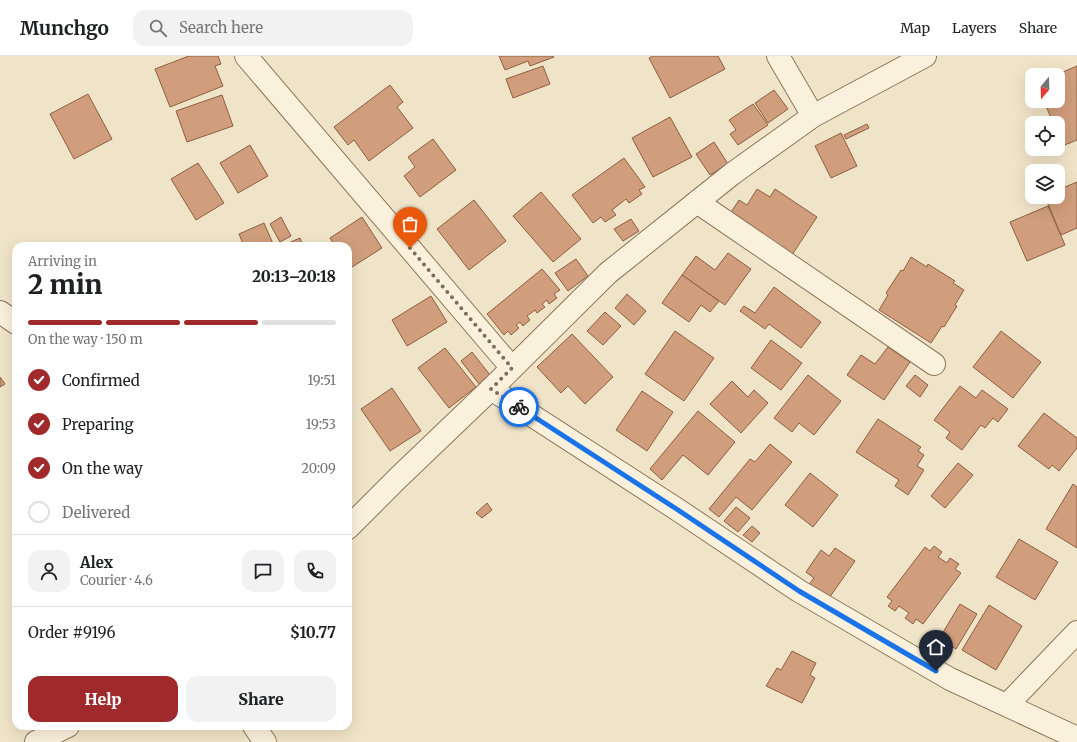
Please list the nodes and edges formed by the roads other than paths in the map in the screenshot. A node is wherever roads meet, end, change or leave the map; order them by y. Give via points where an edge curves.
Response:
1 (246, 56) edge
2 (778, 56) edge
3 (925, 56) edge
4 (813, 116) junction
5 (697, 202) junction
6 (0, 312) edge
7 (12, 320) edge
8 (934, 364) dead end
9 (512, 368) junction
10 (491, 389) junction
11 (352, 522) edge
12 (1077, 632) edge
13 (1007, 706) junction
14 (60, 730) edge
15 (257, 730) edge
16 (1077, 738) edge
17 (36, 742) edge
18 (265, 742) edge

1 - 9 street
2 - 4 street
3 - 4 street
4 - 5 street
5 - 8 street
5 - 9 street via 608,273
6 - 7 street
9 - 10 street
10 - 11 street
10 - 13 street via 799,591 950,679
12 - 13 street
13 - 16 street
14 - 17 street
15 - 18 street

